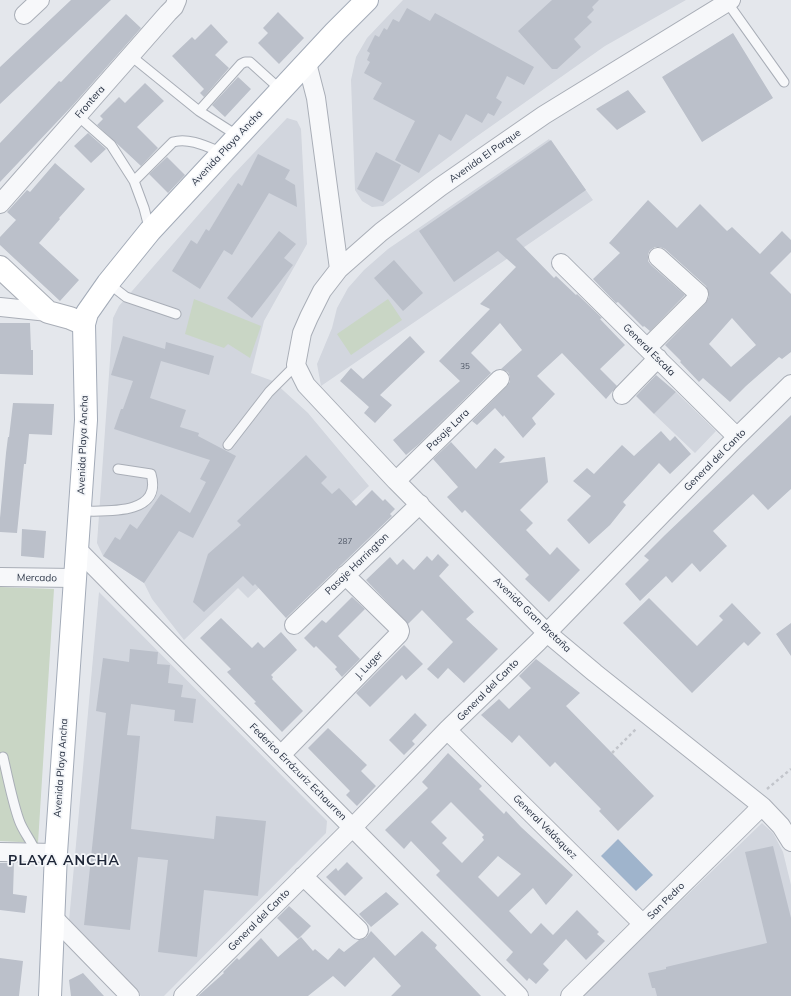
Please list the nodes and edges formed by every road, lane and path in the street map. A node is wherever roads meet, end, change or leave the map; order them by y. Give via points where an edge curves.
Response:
1 (40, 0) edge
2 (177, 0) edge
3 (367, 0) edge
4 (729, 1) edge
5 (24, 15) dead end
6 (131, 56) junction
7 (307, 64) junction
8 (784, 82) dead end
9 (281, 90) junction
10 (199, 111) junction
11 (78, 116) junction
12 (239, 136) junction
13 (223, 153) junction
14 (134, 181) junction
15 (0, 204) edge
16 (150, 231) junction
17 (658, 256) dead end
18 (561, 262) dead end
19 (0, 267) edge
20 (339, 269) junction
21 (108, 283) junction
22 (0, 307) edge
23 (48, 312) junction
24 (176, 314) dead end
25 (84, 324) junction
26 (652, 353) junction
27 (296, 365) junction
28 (500, 379) dead end
29 (791, 384) edge
30 (622, 395) dead end
31 (738, 437) junction
32 (228, 445) dead end
33 (118, 469) dead end
34 (396, 481) junction
35 (420, 504) junction
36 (80, 510) junction
37 (77, 549) junction
38 (345, 575) junction
39 (0, 577) edge
40 (74, 578) junction
41 (294, 625) dead end
42 (546, 632) junction
43 (637, 728) dead end
44 (448, 730) junction
45 (612, 753) dead end
46 (282, 756) junction
47 (3, 757) dead end
48 (791, 768) edge
49 (758, 803) junction
50 (353, 828) junction
51 (791, 842) edge
52 (0, 852) edge
53 (46, 853) junction
54 (303, 876) junction
55 (53, 917) junction
56 (643, 924) junction
57 (360, 930) dead end
58 (50, 996) edge
59 (130, 996) edge
60 (183, 996) edge
61 (519, 996) edge
62 (570, 996) edge

1 - 5 street
2 - 6 street, Frontera via 174,7
3 - 7 main road, Avenida Playa Ancha
4 - 8 lane
4 - 20 street, Avenida El Parque via 531,124 440,187 381,232
6 - 10 lane
6 - 11 street, Frontera
7 - 9 main road, Avenida Playa Ancha
7 - 20 street via 316,98
9 - 10 lane via 250,62 245,62
9 - 12 main road, Avenida Playa Ancha
10 - 12 lane
11 - 14 lane via 111,145
11 - 15 street, Frontera
12 - 13 main road, Avenida Playa Ancha
13 - 14 lane via 179,140 173,142
13 - 16 main road, Avenida Playa Ancha
14 - 16 lane
16 - 21 main road, Avenida Playa Ancha
17 - 26 street via 699,294
18 - 26 street, General Escala
19 - 23 main road
20 - 27 street, Avenida El Parque via 322,291 309,317 302,333
21 - 24 lane via 126,297
21 - 25 main road, Avenida Playa Ancha via 87,313
22 - 23 street
23 - 25 main road
25 - 36 main road, Avenida Playa Ancha via 86,420
26 - 30 street
26 - 31 street, General Escala
27 - 32 lane via 269,392
27 - 34 street, Avenida Gran Bretaña via 306,385
28 - 34 street, Pasaje Lara
29 - 31 street, General del Canto
31 - 42 street, General del Canto
33 - 36 lane via 151,474 153,489 149,498 143,504 132,508
34 - 35 street, Avenida Gran Bretaña
35 - 38 street, Pasaje Harrington
35 - 42 street, Avenida Gran Bretaña
36 - 37 main road, Avenida Playa Ancha
37 - 40 main road, Avenida Playa Ancha
37 - 46 street, Federico Errázuriz Echaurren
38 - 41 street, Pasaje Harrington
38 - 46 street, J. Luger via 399,628 399,634
39 - 40 street, Mercado
40 - 53 main road, Avenida Playa Ancha
42 - 44 street, General del Canto
42 - 49 street, Avenida Gran Bretaña
43 - 45 path
44 - 50 street, General del Canto
44 - 56 street, General Velásquez
46 - 50 street, Federico Errázuriz Echaurren
47 - 53 lane via 23,831 34,846
48 - 49 path
49 - 51 street, Avenida Gran Bretaña via 781,826
49 - 56 street, San Pedro
50 - 54 street, General del Canto
50 - 61 street, Federico Errázuriz Echaurren
52 - 53 street
53 - 55 main road, Avenida Playa Ancha
54 - 57 street
54 - 60 street, General del Canto
55 - 58 main road, Avenida Playa Ancha
55 - 59 street
56 - 62 street, San Pedro

